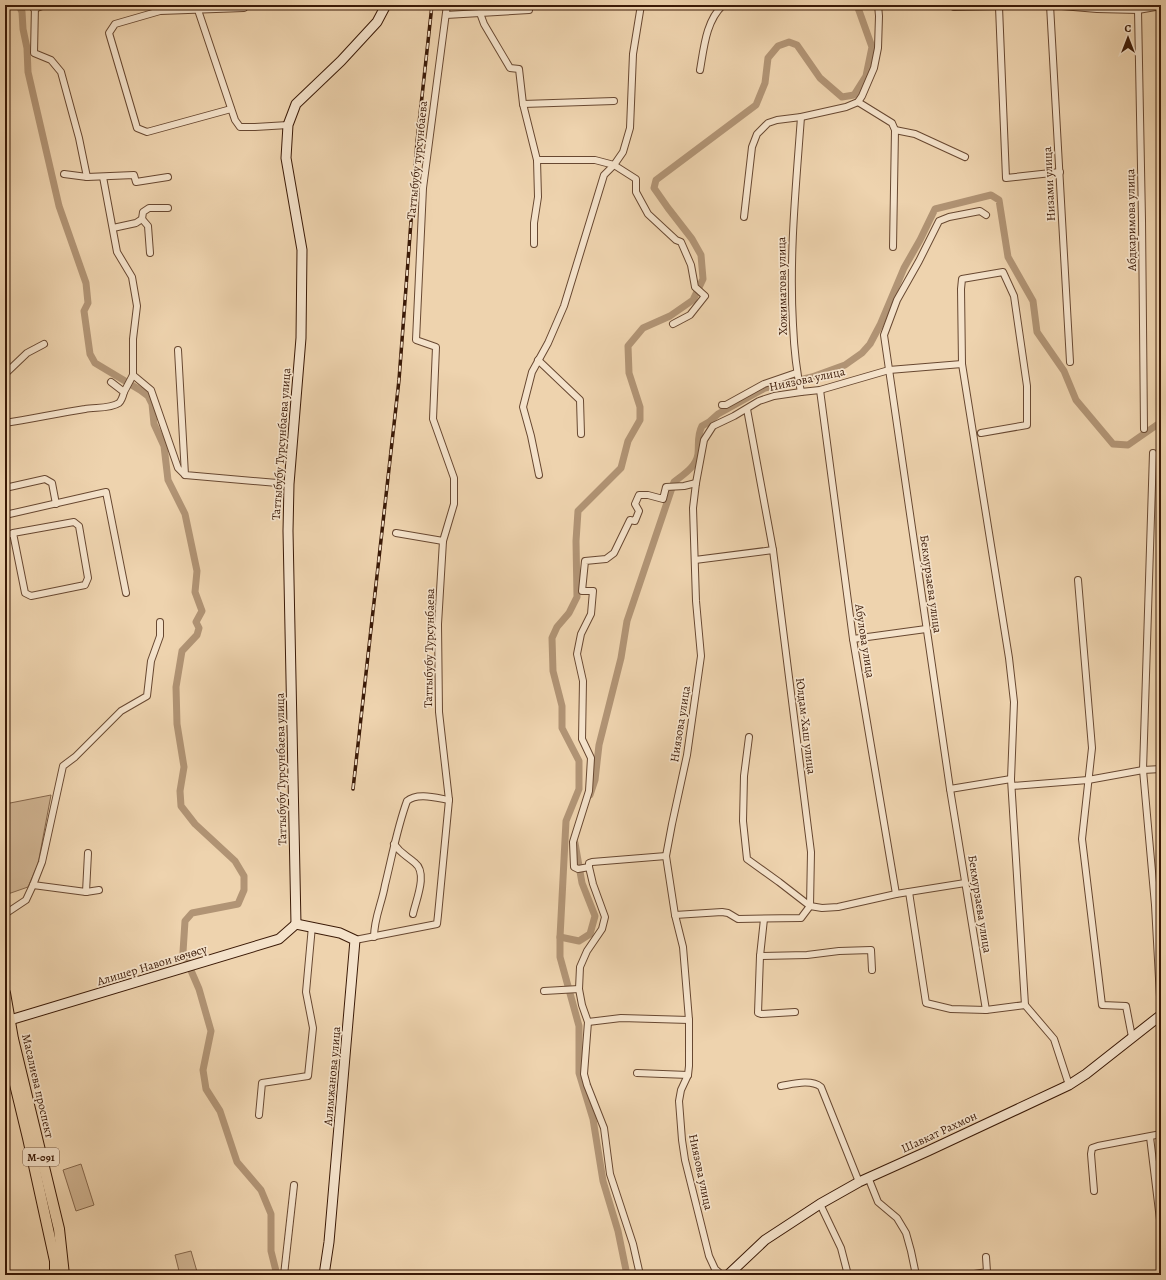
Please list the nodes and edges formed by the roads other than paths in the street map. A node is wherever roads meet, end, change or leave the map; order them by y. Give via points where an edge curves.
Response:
1 (45, 5) edge
2 (386, 5) edge
3 (447, 5) edge
4 (641, 5) edge
5 (723, 5) edge
6 (878, 5) edge
7 (1050, 5) edge
8 (34, 6) edge
9 (1161, 6) edge
10 (954, 7) dead end
11 (999, 7) junction
12 (244, 8) dead end
13 (198, 10) junction
14 (529, 10) dead end
15 (1138, 10) junction
16 (480, 12) junction
17 (446, 15) junction
18 (700, 70) dead end
19 (614, 101) dead end
20 (858, 102) junction
21 (524, 104) junction
22 (231, 108) junction
23 (801, 117) junction
24 (288, 125) junction
25 (895, 130) junction
26 (965, 157) dead end
27 (537, 160) junction
28 (614, 165) junction
29 (1060, 172) junction
30 (64, 174) dead end
31 (103, 176) junction
32 (168, 176) dead end
33 (87, 177) junction
34 (168, 208) dead end
35 (986, 215) dead end
36 (744, 216) dead end
37 (142, 219) junction
38 (112, 228) junction
39 (534, 244) dead end
40 (893, 247) dead end
41 (150, 254) dead end
42 (417, 308) joint
43 (673, 324) dead end
44 (44, 344) dead end
45 (178, 350) dead end
46 (538, 360) junction
47 (1070, 362) dead end
48 (962, 364) junction
49 (889, 370) junction
50 (5, 374) edge
51 (797, 375) junction
52 (132, 377) junction
53 (111, 382) dead end
54 (126, 389) junction
55 (800, 389) junction
56 (820, 390) junction
57 (722, 405) dead end
58 (747, 409) junction
59 (5, 423) edge
60 (1144, 430) dead end
61 (980, 433) dead end
62 (581, 434) dead end
63 (1154, 453) dead end
64 (185, 475) junction
65 (539, 475) dead end
66 (696, 482) junction
67 (289, 484) junction
68 (5, 488) edge
69 (56, 504) junction
70 (5, 515) edge
71 (13, 533) junction
72 (396, 533) dead end
73 (5, 536) edge
74 (443, 541) junction
75 (772, 550) junction
76 (695, 560) junction
77 (1078, 580) dead end
78 (126, 593) dead end
79 (160, 622) dead end
80 (926, 628) junction
81 (853, 639) junction
82 (749, 737) dead end
83 (1161, 769) edge
84 (1143, 770) junction
85 (1011, 779) junction
86 (1088, 780) junction
87 (1012, 786) junction
88 (950, 789) junction
89 (449, 800) junction
90 (394, 844) junction
91 (88, 853) dead end
92 (666, 856) junction
93 (583, 868) junction
94 (965, 883) junction
95 (33, 885) junction
96 (99, 890) dead end
97 (86, 892) junction
98 (908, 892) junction
99 (896, 894) junction
100 (810, 906) junction
101 (5, 914) edge
102 (413, 914) dead end
103 (676, 915) junction
104 (764, 919) junction
105 (296, 924) junction
106 (312, 926) junction
107 (374, 937) junction
108 (355, 940) junction
109 (760, 956) junction
110 (872, 970) dead end
111 (577, 989) junction
112 (544, 991) dead end
113 (5, 993) edge
114 (1025, 1005) junction
115 (986, 1010) junction
116 (795, 1012) dead end
117 (1161, 1015) edge
118 (8, 1020) edge
119 (689, 1020) junction
120 (588, 1022) junction
121 (1132, 1037) junction
122 (5, 1043) edge
123 (637, 1073) dead end
124 (688, 1075) junction
125 (1069, 1085) junction
126 (780, 1086) dead end
127 (259, 1115) dead end
128 (1161, 1134) edge
129 (1150, 1137) junction
130 (868, 1177) junction
131 (859, 1182) junction
132 (294, 1185) dead end
133 (1094, 1191) dead end
134 (820, 1204) junction
135 (1161, 1228) edge
136 (986, 1257) dead end
137 (56, 1275) edge
138 (64, 1275) edge
139 (284, 1275) edge
140 (324, 1275) edge
141 (640, 1275) edge
142 (722, 1275) edge
143 (728, 1275) edge
144 (848, 1275) edge
145 (916, 1275) edge
146 (968, 1275) edge

1 - 8 street
2 - 24 street, Таттыбубу Турсунбаева улица via 377,22 296,104
3 - 17 street, Таттыбубу турсунбаева
4 - 28 street via 634,54 630,128 623,152
5 - 18 street via 715,12 708,30
6 - 20 street via 878,48 874,68
7 - 11 street
7 - 15 street
7 - 29 street, Низами улица
8 - 33 street via 34,53 51,60 62,72
9 - 15 street
10 - 11 street
11 - 29 street via 1006,178
12 - 13 street
13 - 22 street
13 - 22 street via 160,11 115,24 108,33 137,128 147,132
14 - 16 street
15 - 60 street, Абдкаримова улица
16 - 17 street
16 - 21 street via 484,24 510,68 519,69
17 - 42 street, Таттыбубу турсунбаева via 423,188
19 - 21 street
20 - 23 street
20 - 25 street via 892,123
21 - 27 street
22 - 24 street via 240,127
23 - 36 street via 777,120 757,134 752,147
23 - 51 street, Хожиматова улица via 793,215 791,292
24 - 67 street, Таттыбубу Турсунбаева улица via 286,158 302,250 301,338
25 - 26 street via 915,134
25 - 40 street
27 - 28 street via 595,160
27 - 39 street via 538,198
28 - 43 street via 636,179 636,192 648,214 681,242 690,265 694,288 706,296 690,315
28 - 46 street via 604,175 564,306
29 - 47 street, Низами улица
30 - 33 street
31 - 32 street via 134,175 136,182
31 - 33 street
31 - 38 street
34 - 37 street via 149,208 143,212
35 - 49 street, Бекмурзаева улица via 980,211 939,221 897,300 884,335
37 - 38 street via 136,223
37 - 41 street via 148,226
38 - 52 street via 117,252 132,277 137,306
42 - 74 street, Таттыбубу Турсунбаева via 416,340 436,346 433,419 454,478 454,504
44 - 50 street via 27,353
45 - 64 street
46 - 62 street via 580,400
46 - 65 street via 532,372 523,407
48 - 49 street, Ниязова улица
48 - 61 street via 962,279 1003,272 1014,296 1027,386 1027,425
48 - 85 street via 1010,665 1014,702
49 - 56 street, Ниязова улица
49 - 80 street, Бекмурзаева улица
51 - 55 street, Хожиматова улица
51 - 57 street via 764,384
52 - 54 street
52 - 64 street via 151,390 178,468
53 - 54 street
54 - 59 street via 123,398 111,406
55 - 56 street, Ниязова улица
55 - 58 street, Ниязова улица via 759,401
56 - 81 street, Абулова улица
58 - 66 street, Ниязова улица via 713,426 704,440
58 - 75 street, Юлдам-Хаш улица
63 - 84 street
64 - 67 street
66 - 76 street, Ниязова улица via 692,508
66 - 93 street via 684,486 666,486 663,499 639,495 636,520 630,520 614,553 606,559 585,561 582,591 593,591 591,614 581,634 577,654 583,682 582,739 591,758 589,791 572,842 574,867
67 - 105 street, Таттыбубу Турсунбаева улица
68 - 69 street via 45,480 52,483
69 - 70 street
69 - 78 street via 106,492
71 - 71 street via 74,522 79,526 88,578 85,585 31,596 25,593
71 - 73 street
72 - 74 street
74 - 89 street, Таттыбубу Турсунбаева via 438,624 439,712
75 - 76 street
75 - 100 street, Юлдам-Хаш улица via 811,852
76 - 92 street, Ниязова улица via 701,656 687,755
77 - 86 street via 1092,748
79 - 95 street via 160,636 151,661 147,696 122,711 63,766 42,862
80 - 81 street
80 - 88 street, Бекмурзаева улица
81 - 99 street, Абулова улица
82 - 100 street via 744,776 743,821 747,859
83 - 84 street
84 - 86 street
84 - 117 street via 1155,905
85 - 87 street
85 - 88 street
86 - 87 street
86 - 121 street via 1082,839 1102,1005 1126,1006
87 - 114 street
88 - 94 street, Бекмурзаева улица
89 - 90 street via 416,796 407,801
89 - 107 street, Таттыбубу Турсунбаева via 437,924
90 - 102 street via 401,853 420,867 422,872
90 - 107 street via 385,887 377,910
91 - 97 street
92 - 93 street via 592,862
92 - 103 street, Ниязова улица
93 - 111 street via 593,884 604,912 604,922 582,959
94 - 98 street
94 - 115 street, Бекмурзаева улица
95 - 97 street
95 - 101 street via 26,900
96 - 97 street
98 - 99 street
98 - 115 street via 926,1003 951,1009
99 - 100 street via 838,907
100 - 104 street via 801,918
103 - 104 street via 722,912 738,919
103 - 119 street, Ниязова улица via 683,947
104 - 109 street
105 - 106 street
105 - 118 street, Алишер Навои көчөсү via 279,939
106 - 108 street via 340,933
106 - 127 street via 306,992 313,1028 308,1076 262,1084
107 - 108 street, Таттыбубу Турсунбаева
108 - 140 street, Алимжанова улица
109 - 110 street via 871,950
109 - 116 street via 758,1013
111 - 112 street
111 - 120 street
113 - 118 main road, М-091
114 - 115 street
114 - 125 street via 1054,1039
117 - 121 street, Шавкат Рахмон
118 - 138 main road, Масалиева проспект / М-091 via 59,1229
119 - 120 street via 621,1018
119 - 124 street, Ниязова улица
120 - 141 street via 584,1065 586,1080 604,1128 610,1174 633,1244
121 - 125 street, Шавкат Рахмон
122 - 137 main road, Масалиева проспект / М-091 via 55,1260
123 - 124 street
124 - 142 street, Ниязова улица via 679,1101 683,1147 709,1256 715,1269
125 - 130 street, Шавкат Рахмон
126 - 131 street via 811,1083 821,1087
128 - 129 street
129 - 133 street via 1092,1148 1090,1154
129 - 135 street
130 - 131 street, Шавкат Рахмон
130 - 145 street via 878,1202 897,1218 906,1233
131 - 134 street, Шавкат Рахмон
132 - 139 street
134 - 143 street, Шавкат Рахмон via 765,1240
134 - 144 street via 841,1248
136 - 146 street via 986,1272

